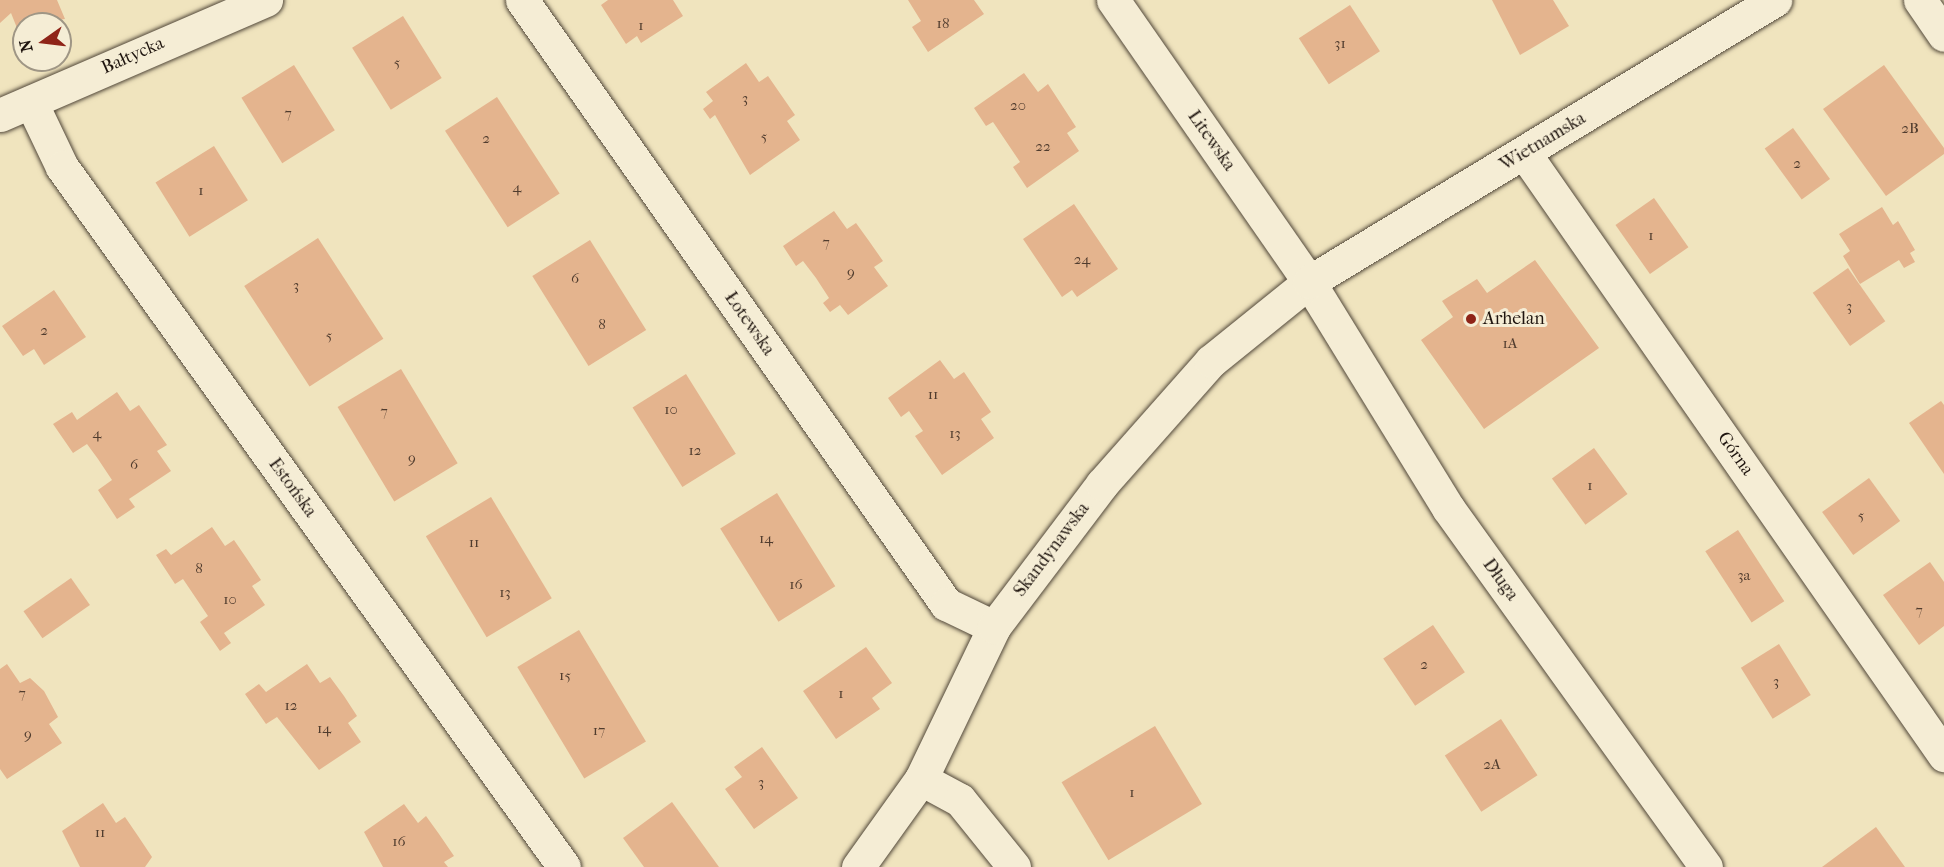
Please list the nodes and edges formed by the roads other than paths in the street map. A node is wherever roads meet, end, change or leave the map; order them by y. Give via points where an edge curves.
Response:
1 (266, 0) edge
2 (522, 0) edge
3 (1113, 0) edge
4 (1775, 0) edge
5 (1920, 0) edge
6 (1944, 35) edge
7 (31, 102) junction
8 (0, 115) edge
9 (1525, 154) junction
10 (1309, 282) junction
11 (994, 627) junction
12 (1944, 755) edge
13 (921, 779) junction
14 (564, 867) edge
15 (858, 867) edge
16 (1014, 867) edge
17 (1706, 867) edge

1 - 7 street, Bałtycka
2 - 11 street, Łotewska via 946,604
3 - 10 street, Litewska
4 - 9 street, Wietnamska
5 - 6 street
7 - 8 street, Bałtycka
7 - 14 street, Estońska via 62,167
9 - 10 street, Wietnamska
9 - 12 street, Górna
10 - 11 street, Skandynawska via 1211,361 1102,484
10 - 17 street, Długa via 1448,508
11 - 13 street, Skandynawska
13 - 15 street, Skandynawska
13 - 16 street via 960,800

